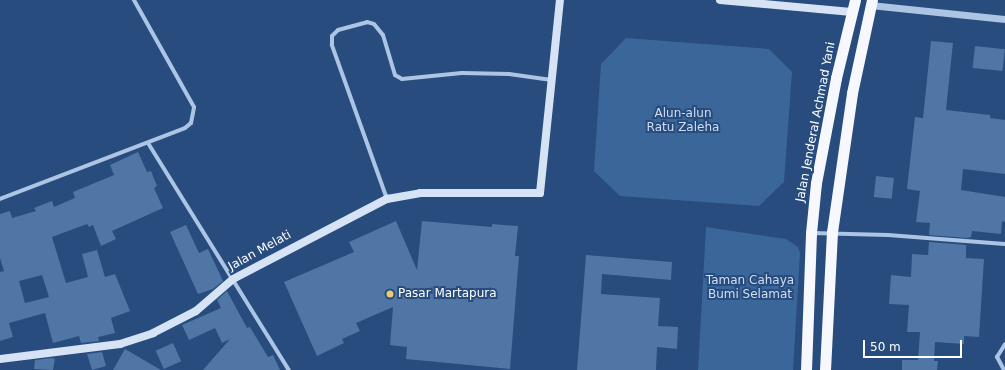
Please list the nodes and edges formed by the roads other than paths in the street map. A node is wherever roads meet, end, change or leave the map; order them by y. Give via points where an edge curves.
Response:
1 (134, 0) edge
2 (560, 0) edge
3 (720, 0) edge
4 (855, 0) edge
5 (871, 2) edge
6 (851, 12) junction
7 (1005, 19) edge
8 (552, 80) junction
9 (148, 142) junction
10 (0, 199) edge
11 (387, 199) junction
12 (832, 232) junction
13 (811, 233) junction
14 (1005, 244) edge
15 (232, 279) junction
16 (1005, 344) edge
17 (0, 359) edge
18 (289, 370) edge
19 (806, 370) edge
20 (825, 370) edge
21 (1004, 370) edge

1 - 9 street via 194,107 194,115 185,128
2 - 8 main road
3 - 6 main road
4 - 6 highway, Jalan Jenderal Achmad Yani
5 - 7 street
5 - 12 highway via 852,93
6 - 13 highway, Jalan Jenderal Achmad Yani via 816,183
8 - 11 main road, Jalan Melati via 540,193 420,193
8 - 11 street via 509,74 462,73 402,79 395,75 383,35 374,24 367,22 338,30 332,36 332,45
9 - 10 street
9 - 15 street
11 - 15 main road, Jalan Melati
12 - 13 street
12 - 14 street
12 - 20 highway
13 - 19 highway, Jalan Jenderal Achmad Yani
15 - 17 main road, Jalan Melati via 196,311 153,333 120,344
15 - 18 street
16 - 21 street via 998,357

